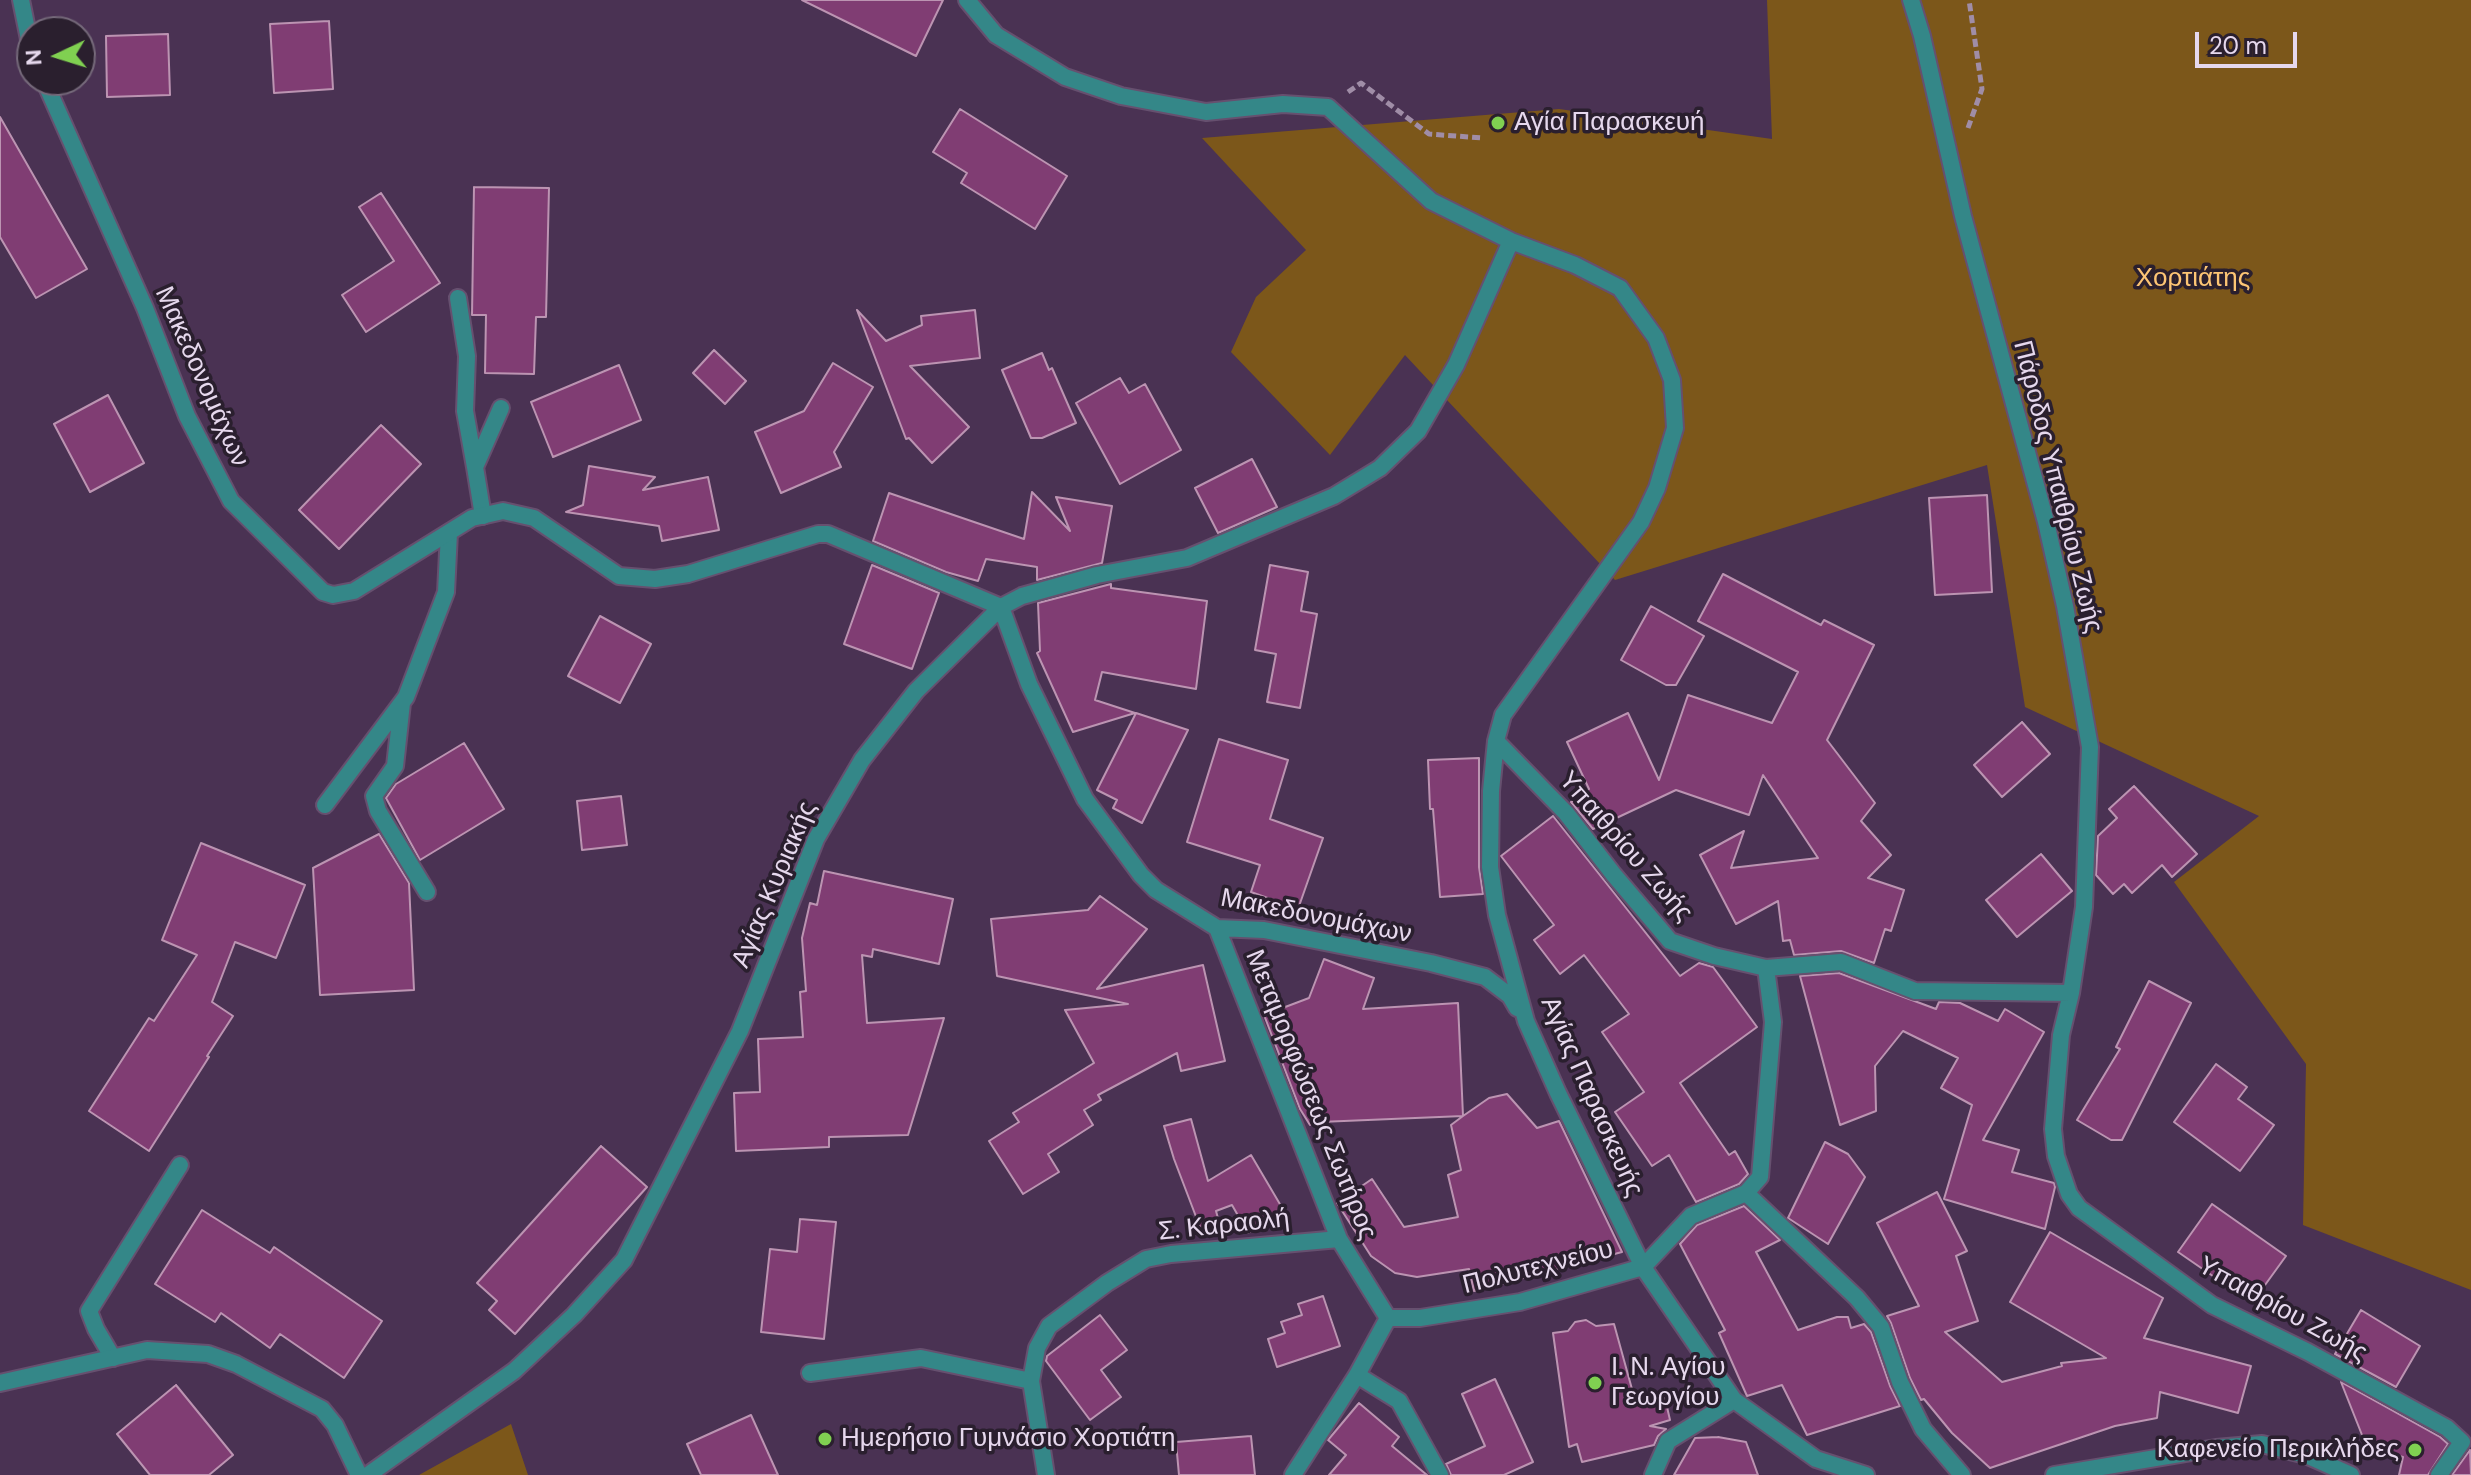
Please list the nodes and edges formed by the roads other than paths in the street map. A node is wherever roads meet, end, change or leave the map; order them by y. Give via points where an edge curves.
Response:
1 (967, 0) edge
2 (1911, 0) edge
3 (51, 96) edge
4 (1511, 241) junction
5 (458, 298) dead end
6 (501, 408) dead end
7 (475, 467) junction
8 (483, 516) junction
9 (449, 533) junction
10 (1001, 607) junction
11 (402, 701) junction
12 (1496, 741) junction
13 (325, 805) dead end
14 (427, 892) dead end
15 (1217, 928) junction
16 (1766, 968) junction
17 (2071, 993) junction
18 (1526, 1021) junction
19 (180, 1165) dead end
20 (1746, 1193) junction
21 (1339, 1239) junction
22 (1643, 1267) junction
23 (1388, 1318) junction
24 (113, 1358) junction
25 (810, 1373) dead end
26 (1357, 1375) junction
27 (1031, 1381) junction
28 (0, 1383) edge
29 (1734, 1400) junction
30 (359, 1475) edge
31 (368, 1475) edge
32 (1046, 1475) edge
33 (1293, 1475) edge
34 (1440, 1475) edge
35 (1653, 1475) edge
36 (1866, 1475) edge
37 (1962, 1475) edge
38 (2054, 1475) edge
39 (2351, 1475) edge
40 (2439, 1475) edge

1 - 4 street, Αγίας Παρασκευής via 996,35 1065,77 1121,96 1206,112 1283,104 1328,107 1431,201
2 - 17 street, Πάροδος Υπαιθρίου Ζωής via 2046,522 2090,747 2084,907
3 - 9 street, Μακεδονομάχων via 187,416 231,501 323,592 333,595 354,591
4 - 10 street, Αγίας Κυριακής via 1456,365 1418,431 1380,468 1334,496 1187,558 1097,575
4 - 12 street, Αγίας Παρασκευής via 1620,288 1656,338 1672,380 1675,428 1641,522 1503,715
5 - 7 street via 467,356 465,411
6 - 7 street
7 - 8 street
8 - 9 street, Μακεδονομάχων
8 - 10 street, Μακεδονομάχων via 503,511 534,518 619,576 655,579 828,534
9 - 11 street via 446,592
10 - 15 street, Μακεδονομάχων via 1029,684 1085,799 1156,890
10 - 31 street, Αγίας Κυριακής via 916,691 862,760 816,839 740,1031 624,1260 514,1371
11 - 13 street
11 - 14 street via 395,766 374,796
12 - 16 street, Υπαιθρίου Ζωής via 1566,813 1670,941
12 - 18 street, Αγίας Παρασκευής via 1490,867 1497,915
15 - 18 street, Μακεδονομάχων via 1264,930 1485,977 1510,996
15 - 21 street, Μεταμορφώσεως Σωτήρος
16 - 17 street, Υπαιθρίου Ζωής via 1841,962 1915,991
16 - 20 street via 1773,1022 1760,1177
17 - 40 street, Υπαιθρίου Ζωής via 2061,1035 2053,1129 2056,1156 2079,1208 2212,1305 2447,1428 2462,1442
18 - 22 street, Αγίας Παρασκευής
19 - 24 street via 89,1311
20 - 22 street, Πολυτεχνείου via 1691,1216
20 - 37 street via 1881,1327 1923,1429
21 - 23 street, Μεταμορφώσεως Σωτήρος
21 - 27 street, Σ. Καραολή via 1146,1259 1049,1326 1037,1348
22 - 23 street, Πολυτεχνείου via 1520,1302
22 - 29 street, Αγίας Παρασκευής
23 - 26 street
24 - 28 street
24 - 30 street via 147,1350 183,1351 236,1364 322,1409
25 - 27 street via 921,1358
26 - 33 street
26 - 34 street via 1399,1401
27 - 32 street, Σ. Καραολή
29 - 35 street via 1668,1441
29 - 36 street, Αγίας Παρασκευής via 1816,1459
38 - 39 street via 2262,1444 2306,1455

